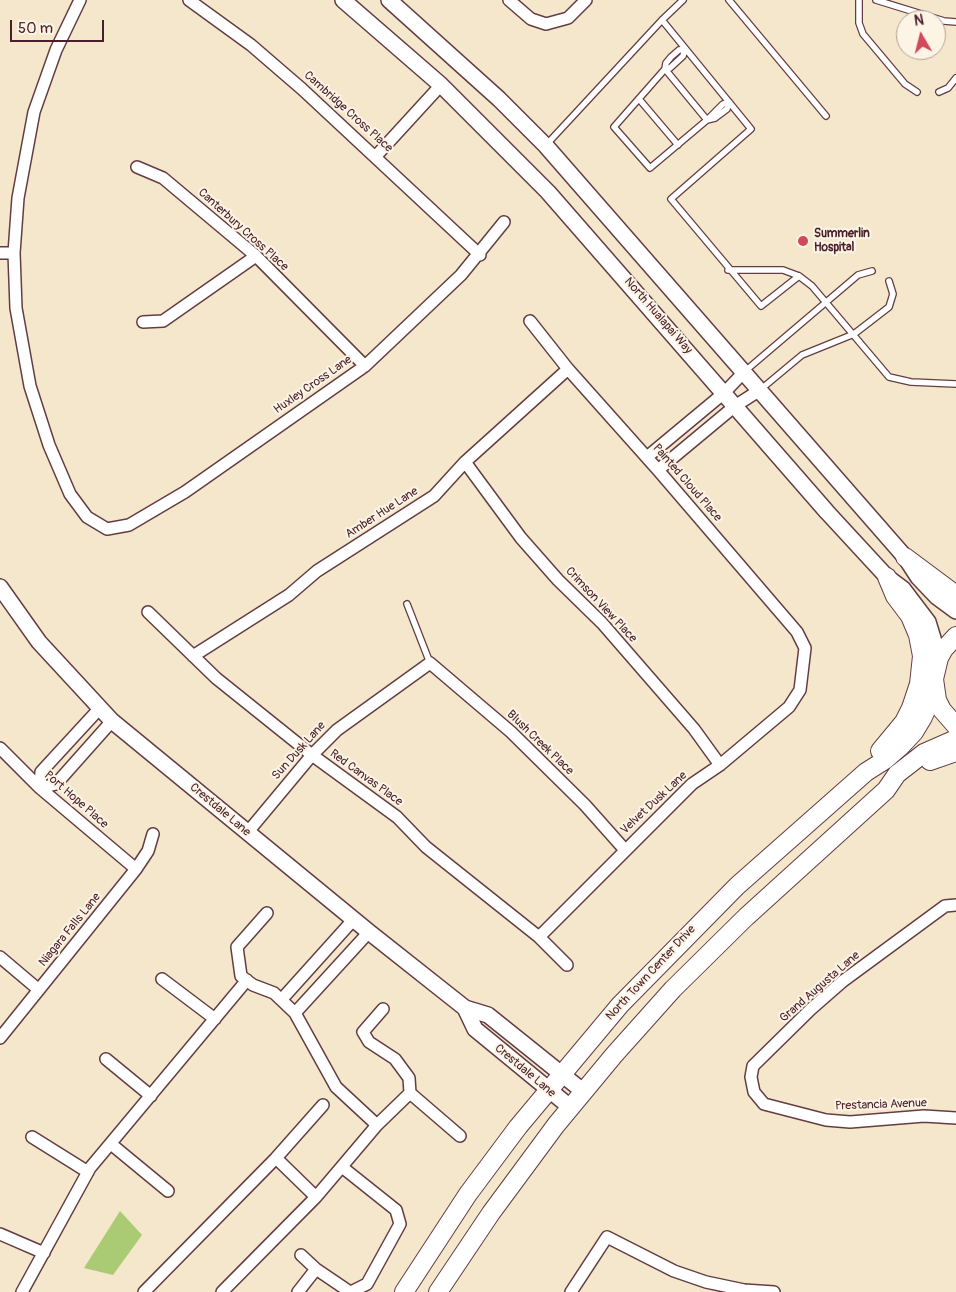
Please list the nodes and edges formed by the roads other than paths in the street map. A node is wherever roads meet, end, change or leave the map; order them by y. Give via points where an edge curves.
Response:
1 (80, 0) edge
2 (189, 0) edge
3 (343, 0) edge
4 (389, 0) edge
5 (509, 0) edge
6 (586, 0) edge
7 (683, 0) edge
8 (729, 0) edge
9 (859, 0) edge
10 (876, 0) edge
11 (662, 20) junction
12 (956, 22) edge
13 (685, 49) junction
14 (665, 69) junction
15 (956, 78) edge
16 (441, 85) junction
17 (917, 92) dead end
18 (939, 92) dead end
19 (639, 99) junction
20 (729, 102) junction
21 (826, 116) dead end
22 (707, 120) junction
23 (678, 144) junction
24 (546, 146) junction
25 (376, 156) junction
26 (137, 168) dead end
27 (504, 222) dead end
28 (0, 252) edge
29 (14, 253) junction
30 (480, 255) junction
31 (256, 256) junction
32 (728, 270) junction
33 (872, 271) dead end
34 (799, 276) junction
35 (889, 281) dead end
36 (826, 302) junction
37 (530, 321) dead end
38 (143, 322) dead end
39 (854, 334) junction
40 (365, 366) junction
41 (568, 369) junction
42 (744, 372) junction
43 (956, 384) edge
44 (760, 390) junction
45 (724, 392) junction
46 (735, 406) junction
47 (647, 457) junction
48 (465, 462) junction
49 (658, 470) junction
50 (905, 557) junction
51 (887, 577) junction
52 (0, 586) edge
53 (956, 595) edge
54 (407, 604) dead end
55 (956, 611) edge
56 (148, 612) dead end
57 (956, 636) edge
58 (193, 656) junction
59 (939, 658) junction
60 (430, 663) junction
61 (803, 670) joint
62 (935, 690) junction
63 (99, 709) junction
64 (112, 721) junction
65 (956, 726) edge
66 (956, 739) edge
67 (0, 748) edge
68 (956, 752) edge
69 (312, 755) junction
70 (720, 765) junction
71 (866, 772) junction
72 (40, 788) junction
73 (886, 790) junction
74 (246, 833) junction
75 (153, 834) dead end
76 (624, 850) junction
77 (136, 869) junction
78 (956, 905) edge
79 (266, 912) dead end
80 (354, 920) junction
81 (369, 932) junction
82 (539, 937) junction
83 (0, 957) edge
84 (568, 965) dead end
85 (162, 979) dead end
86 (247, 980) junction
87 (38, 990) junction
88 (282, 999) junction
89 (465, 1008) junction
90 (383, 1009) dead end
91 (295, 1013) junction
92 (215, 1019) junction
93 (0, 1038) edge
94 (106, 1059) dead end
95 (560, 1075) junction
96 (548, 1090) junction
97 (584, 1092) junction
98 (754, 1092) joint
99 (410, 1093) junction
100 (151, 1096) junction
101 (323, 1105) dead end
102 (570, 1107) junction
103 (956, 1118) edge
104 (377, 1125) junction
105 (460, 1136) dead end
106 (32, 1137) dead end
107 (111, 1144) junction
108 (276, 1158) junction
109 (342, 1167) junction
110 (88, 1172) junction
111 (168, 1191) dead end
112 (316, 1197) junction
113 (0, 1234) edge
114 (44, 1253) junction
115 (301, 1255) dead end
116 (316, 1269) junction
117 (27, 1291) edge
118 (144, 1292) edge
119 (222, 1292) edge
120 (298, 1292) edge
121 (350, 1292) edge
122 (404, 1292) edge
123 (438, 1292) edge
124 (571, 1292) edge
125 (774, 1292) edge

1 - 29 street via 56,50 34,112 18,198
2 - 25 street, Cambridge Cross Place via 251,45
3 - 16 main road, North Hualapai Way
4 - 24 main road via 493,93
5 - 6 street via 531,19 546,24 568,18
7 - 11 lane
8 - 21 lane
9 - 17 lane via 859,23 864,34 905,84
10 - 12 lane
11 - 13 lane
11 - 24 lane
13 - 14 lane via 670,57
13 - 20 lane
14 - 19 lane
14 - 22 lane
15 - 18 lane via 948,88
16 - 25 street
16 - 45 main road, North Hualapai Way via 548,192
19 - 23 lane
19 - 23 lane via 614,127 650,168
20 - 22 lane
20 - 32 lane via 752,129 671,199
22 - 23 lane
24 - 42 main road
25 - 30 street, Cambridge Cross Place
26 - 31 street, Canterbury Cross Place via 163,178
27 - 30 street, Huxley Cross Lane
28 - 29 street
29 - 40 street, Huxley Cross Lane via 16,308 30,386 49,445 70,494 87,517 107,529 129,525 184,492
30 - 40 street, Huxley Cross Lane
31 - 38 street via 163,321
31 - 40 street, Canterbury Cross Place
32 - 34 lane via 783,270
32 - 34 lane via 762,306
33 - 36 lane via 858,275
34 - 36 lane
35 - 39 lane via 893,292 890,305
36 - 39 lane
36 - 42 lane
37 - 41 street, Painted Cloud Place
39 - 43 lane via 884,372 895,380
39 - 44 lane via 802,355
41 - 47 street, Painted Cloud Place
41 - 48 street, Amber Hue Lane
42 - 44 main road
42 - 45 street
44 - 46 street
44 - 50 main road
45 - 46 main road, North Hualapai Way
45 - 47 street
46 - 49 street
46 - 51 main road, North Hualapai Way
47 - 49 street, Painted Cloud Place
48 - 58 street, Amber Hue Lane via 434,496
48 - 70 street, Crimson View Place via 521,538 602,623 694,729
49 - 61 street, Painted Cloud Place via 797,632 804,648
50 - 53 main road
50 - 55 main road via 927,588
51 - 59 main road, North Hualapai Way via 903,589 923,613
51 - 71 main road via 918,635 921,673 917,695 904,722
52 - 63 main road, Crestdale Lane via 39,642
54 - 60 lane
56 - 58 street, Red Canvas Place
57 - 59 main road
58 - 69 street, Red Canvas Place
59 - 62 main road
60 - 69 street, Sun Dusk Lane via 337,730
60 - 76 street, Blush Creek Place via 511,732 585,805
61 - 70 street, Velvet Dusk Lane via 800,690 789,707
62 - 65 main road via 942,710
62 - 71 main road, North Town Center Drive via 914,732 885,760
63 - 64 main road, Crestdale Lane
63 - 72 street via 41,772
64 - 72 street via 56,784
64 - 74 main road, Crestdale Lane
66 - 73 main road via 934,747 912,761
67 - 72 street, Port Hope Place
68 - 73 main road via 931,760 904,782
69 - 74 street, Sun Dusk Lane
69 - 82 street, Red Canvas Place via 397,818 426,847
70 - 76 street, Velvet Dusk Lane via 692,784
71 - 95 main road, North Town Center Drive via 716,905 630,994
72 - 77 street, Port Hope Place
73 - 97 main road via 725,936 645,1020
74 - 80 main road, Crestdale Lane
75 - 77 street, Niagara Falls Lane via 148,851
76 - 82 street, Velvet Dusk Lane
77 - 87 street, Niagara Falls Lane
78 - 98 street, Grand Augusta Lane via 945,906 843,981 811,1009 753,1066
79 - 86 street via 237,947 241,976
80 - 81 main road, Crestdale Lane
80 - 88 street
81 - 89 main road, Crestdale Lane
81 - 91 street
82 - 84 street, Red Canvas Place
83 - 87 street
85 - 92 street
86 - 88 street
86 - 92 street
87 - 93 street, Niagara Falls Lane
88 - 91 street
89 - 95 main road, Crestdale Lane via 488,1015
89 - 96 main road, Crestdale Lane via 475,1029
90 - 99 street via 363,1032 369,1042 395,1059 409,1078
91 - 104 street via 336,1087
92 - 100 street
94 - 100 street
95 - 96 main road, North Town Center Drive
95 - 97 main road, Crestdale Lane
96 - 102 main road, Crestdale Lane
96 - 122 main road, North Town Center Drive via 468,1194
97 - 102 main road
98 - 103 street, Prestancia Avenue via 764,1104 826,1120
99 - 104 street
99 - 105 street
100 - 107 street
101 - 108 street
102 - 123 main road via 496,1206
104 - 109 street
106 - 110 street
107 - 110 street
107 - 111 street
108 - 112 street
108 - 118 street
109 - 112 street
109 - 121 street via 396,1210 400,1224 367,1284
110 - 114 street
112 - 119 street
113 - 114 street
114 - 117 street
115 - 116 street
116 - 120 street
116 - 121 street
124 - 125 street via 608,1236 674,1271 706,1282

